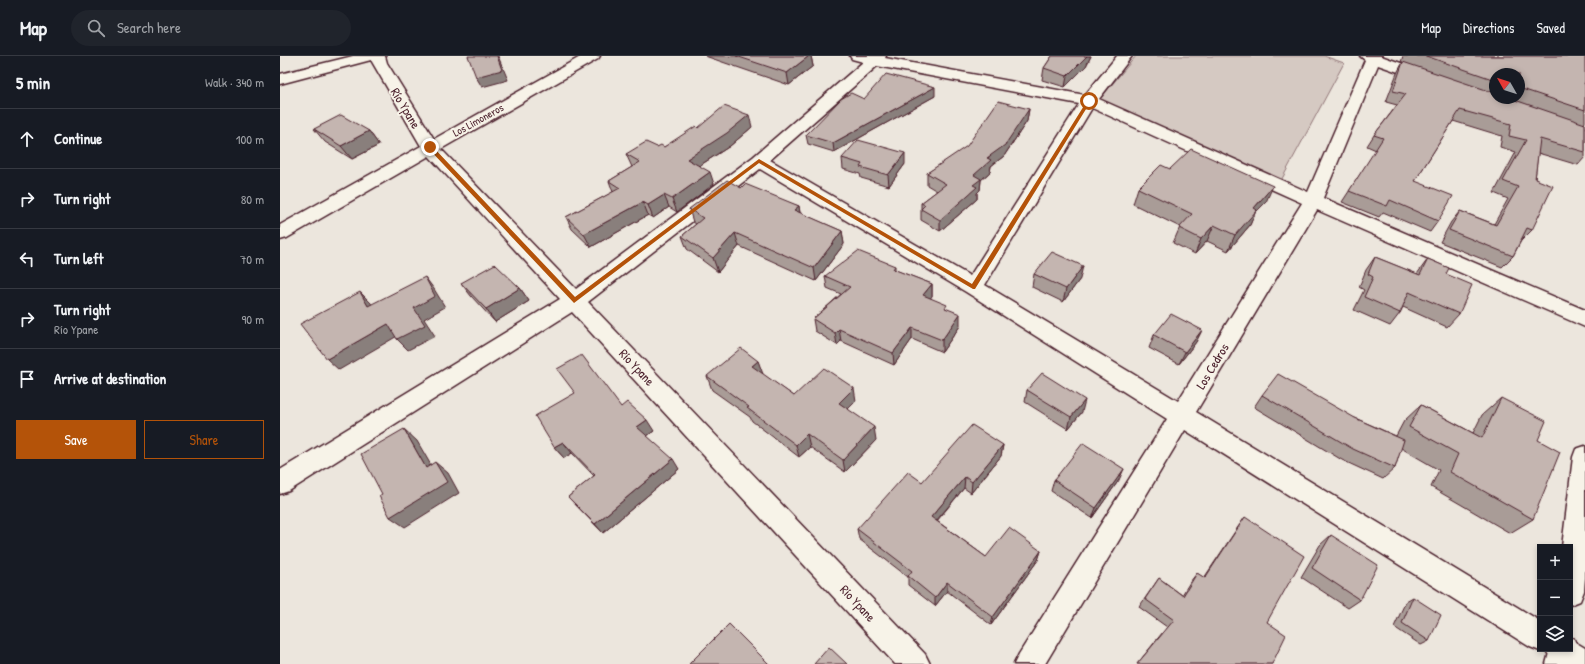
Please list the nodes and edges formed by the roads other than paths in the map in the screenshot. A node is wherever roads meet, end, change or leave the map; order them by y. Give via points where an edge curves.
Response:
1 (371, 56) edge
2 (378, 56) edge
3 (593, 56) edge
4 (1125, 56) edge
5 (1371, 57) edge
6 (870, 58) edge
7 (280, 79) edge
8 (1439, 81) edge
9 (1089, 101) junction
10 (430, 147) junction
11 (759, 161) junction
12 (1313, 201) junction
13 (280, 233) edge
14 (973, 287) junction
15 (574, 301) junction
16 (1585, 318) edge
17 (1182, 416) junction
18 (1585, 458) edge
19 (280, 483) edge
20 (1571, 580) edge
21 (1537, 636) edge
22 (915, 664) edge
23 (1029, 664) edge

1 - 7 street
2 - 10 street, Río Ypane via 379,63
3 - 10 street, Los Limoneros
4 - 9 street
5 - 8 street
5 - 12 street, Los Cedros
6 - 9 street
6 - 11 street
9 - 12 street
9 - 14 street
10 - 13 street, Los Limoneros
10 - 15 street, Río Ypane
11 - 14 street
11 - 15 street
12 - 16 street
12 - 17 street, Los Cedros
14 - 17 street
15 - 19 street
15 - 22 street, Río Ypane
17 - 21 street
17 - 23 street, Los Cedros
18 - 20 street

